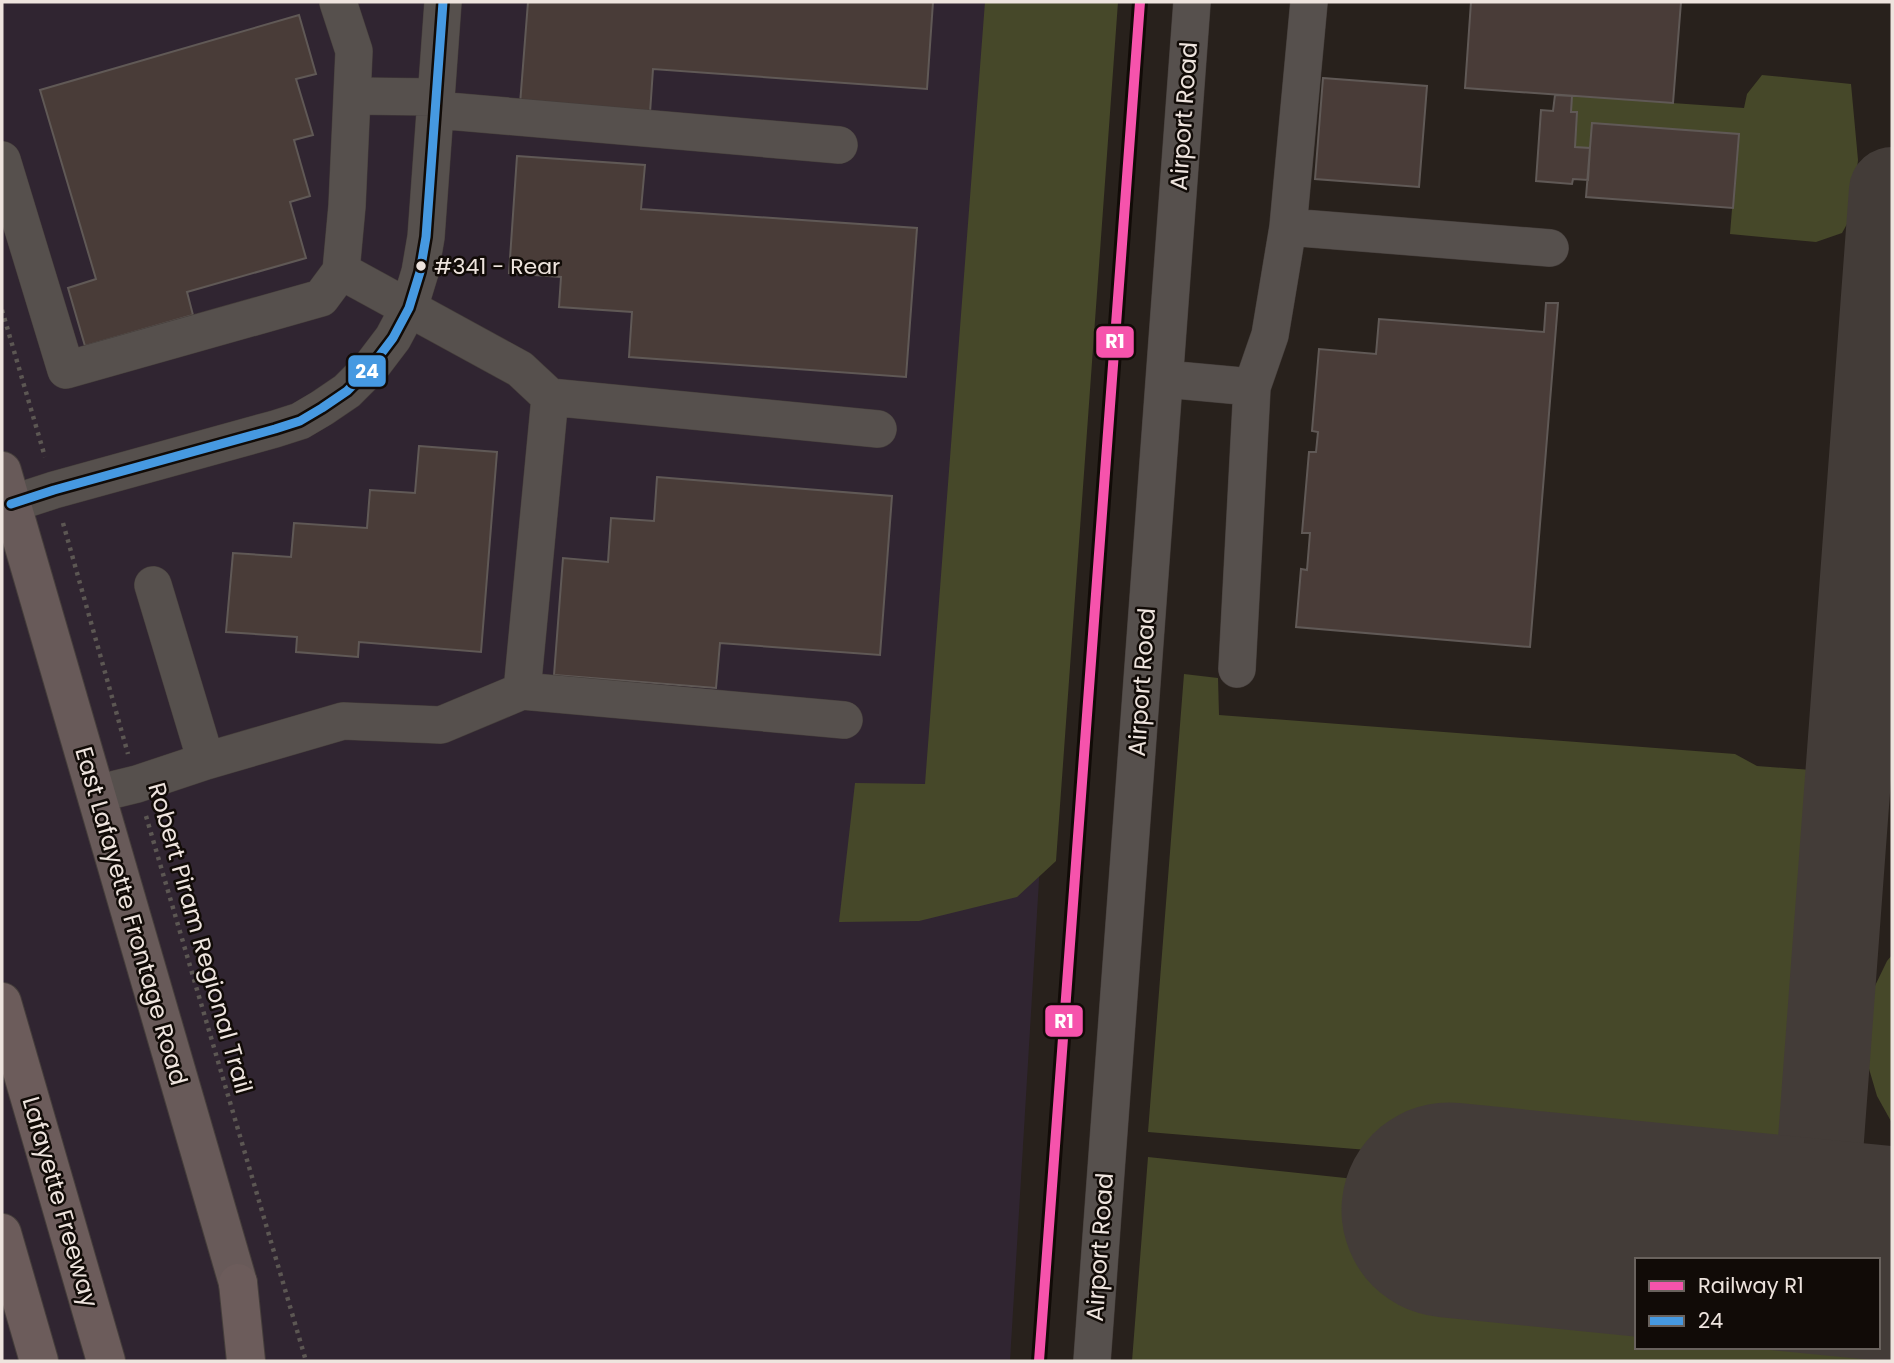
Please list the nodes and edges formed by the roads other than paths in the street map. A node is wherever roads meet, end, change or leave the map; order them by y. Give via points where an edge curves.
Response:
1 (338, 2) edge
2 (443, 2) edge
3 (1192, 2) edge
4 (1309, 2) edge
5 (352, 96) junction
6 (436, 103) junction
7 (839, 145) dead end
8 (2, 160) edge
9 (1288, 227) junction
10 (1550, 248) dead end
11 (341, 271) junction
12 (409, 308) junction
13 (1165, 379) junction
14 (1252, 387) junction
15 (550, 397) junction
16 (878, 429) dead end
17 (7, 487) edge
18 (153, 585) dead end
19 (1237, 669) dead end
20 (522, 691) junction
21 (844, 720) dead end
22 (206, 761) junction
23 (96, 794) junction
24 (2, 1002) edge
25 (2, 1233) edge
26 (238, 1283) junction
27 (39, 1361) edge
28 (106, 1361) edge
29 (246, 1361) edge
30 (261, 1361) edge
31 (1092, 1361) edge

1 - 5 street via 354,51
2 - 6 street
3 - 13 street, Airport Road
4 - 9 street
5 - 6 street
5 - 11 street
6 - 7 street
6 - 12 street via 426,237
8 - 11 street via 66,370 321,298
9 - 10 street
9 - 14 street via 1270,335
11 - 12 street
12 - 15 street via 520,369
12 - 17 street via 371,367 347,391 300,421
13 - 14 street
13 - 31 street, Airport Road
14 - 19 street
15 - 16 street
15 - 20 street
17 - 23 main road, East Lafayette Frontage Road
18 - 22 street
20 - 21 street
20 - 22 street via 441,725 343,721
22 - 23 street
23 - 26 main road, East Lafayette Frontage Road
24 - 28 highway, Lafayette Freeway
25 - 27 highway
26 - 29 highway
26 - 30 street, East Lafayette Frontage Road

